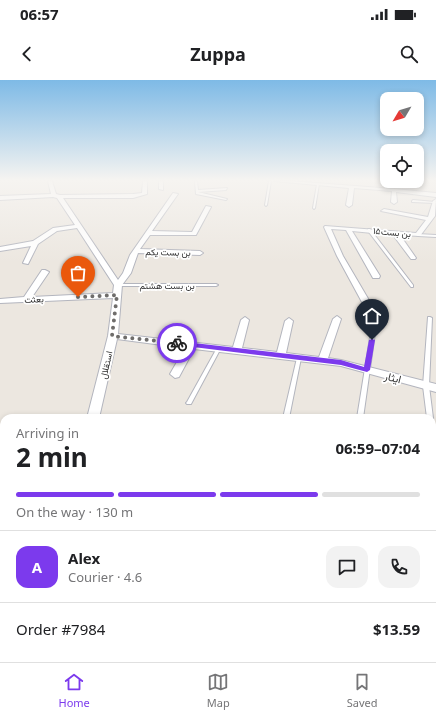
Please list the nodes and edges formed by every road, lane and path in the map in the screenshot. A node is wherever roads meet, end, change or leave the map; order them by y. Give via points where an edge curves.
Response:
1 (65, 208) edge
2 (165, 208) edge
3 (207, 208) edge
4 (434, 208) edge
5 (384, 211) dead end
6 (430, 219) junction
7 (78, 226) junction
8 (348, 229) junction
9 (369, 230) junction
10 (395, 232) junction
11 (148, 233) junction
12 (418, 234) junction
13 (436, 236) edge
14 (35, 243) junction
15 (0, 249) edge
16 (136, 251) junction
17 (200, 253) dead end
18 (413, 258) dead end
19 (26, 263) dead end
20 (45, 272) dead end
21 (376, 276) dead end
22 (118, 285) junction
23 (216, 285) dead end
24 (412, 286) dead end
25 (117, 295) junction
26 (26, 300) junction
27 (0, 301) edge
28 (366, 302) dead end
29 (430, 318) dead end
30 (337, 319) dead end
31 (245, 320) dead end
32 (289, 321) dead end
33 (374, 326) dead end
34 (112, 336) junction
35 (191, 345) junction
36 (219, 348) junction
37 (237, 350) junction
38 (281, 356) junction
39 (299, 358) junction
40 (323, 360) junction
41 (367, 370) junction
42 (175, 374) dead end
43 (426, 386) junction
44 (436, 388) edge
45 (189, 403) dead end
46 (94, 414) edge
47 (287, 414) edge
48 (361, 414) edge
49 (430, 414) edge

1 - 7 street
2 - 11 street
3 - 11 street via 194,234
4 - 6 street, بن بست۱۵
5 - 6 street
6 - 12 street, بن بست۱۵
7 - 14 street via 55,229
7 - 22 street
8 - 9 street, بن بست۱۵
8 - 21 street
8 - 28 street, بن بست۱۵ via 327,227
9 - 10 street, بن بست۱۵
9 - 24 lane
10 - 12 street, بن بست۱۵
10 - 18 street
11 - 16 street
12 - 13 lane
14 - 15 street
14 - 19 street
16 - 17 street, بن بست یکم
16 - 22 street via 127,273
20 - 26 street
22 - 23 lane, بن بست هشتم
22 - 25 street, استقلال
25 - 26 street, بعثت
25 - 34 street, استقلال
26 - 27 street, بعثت
29 - 43 lane
30 - 40 street
31 - 37 street
32 - 38 street
33 - 41 lane
34 - 35 street, ایثار
34 - 46 street, استقلال
35 - 36 street, ایثار
35 - 42 street
36 - 37 street, ایثار
36 - 45 lane
37 - 38 street, ایثار
38 - 39 street, ایثار
39 - 40 street, ایثار
39 - 47 lane
40 - 41 street, ایثار
41 - 43 street, ایثار
41 - 48 lane
43 - 44 street, ایثار
43 - 49 lane

